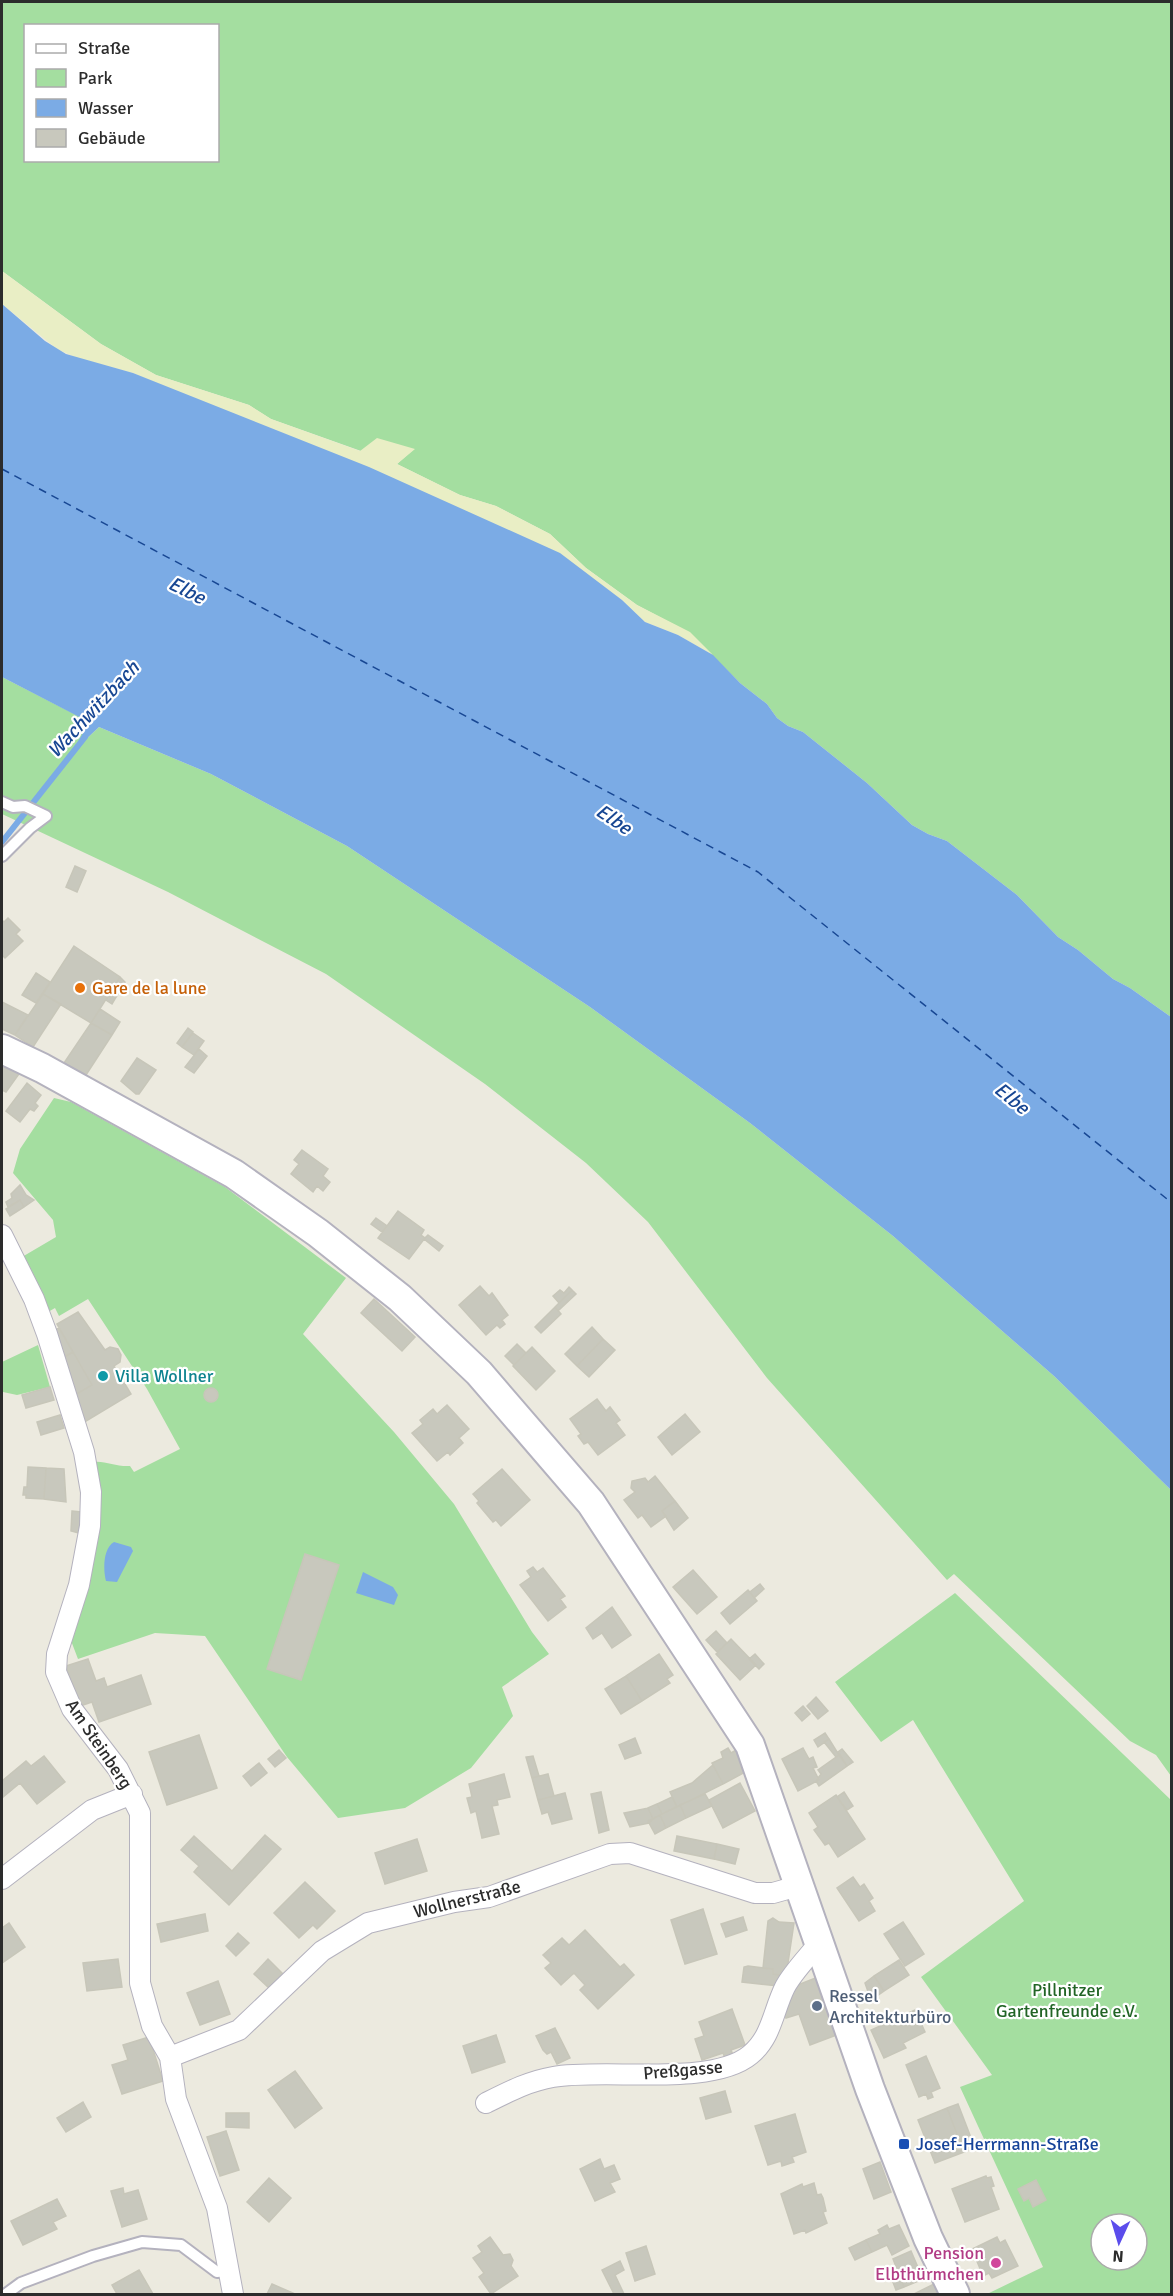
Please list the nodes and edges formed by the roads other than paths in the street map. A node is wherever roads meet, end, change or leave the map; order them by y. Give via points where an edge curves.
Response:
1 (2, 802) edge
2 (2, 856) edge
3 (2, 1049) edge
4 (2, 1235) edge
5 (132, 1794) junction
6 (2, 1879) edge
7 (798, 1886) junction
8 (819, 1943) junction
9 (170, 2057) junction
10 (486, 2103) dead end
11 (229, 2270) junction
12 (6, 2295) edge
13 (233, 2295) edge
14 (955, 2295) edge

1 - 2 lane via 13,807 25,806 46,816
3 - 7 main road via 258,1191 400,1298 479,1373 591,1503 750,1745
4 - 5 street, Am Steinberg via 47,1334 84,1452 91,1492 90,1526 79,1585 57,1654 56,1672 72,1709 118,1768
5 - 6 street via 92,1810
5 - 9 street, Am Steinberg via 140,1813 140,1983 152,2026
7 - 8 main road
7 - 9 street, Wollnerstraße via 755,1893 630,1853 610,1854 489,1897 369,1923 322,1951 239,2030
8 - 10 street, Preßgasse via 786,1986 769,2032 752,2054 735,2066 651,2076 611,2072 553,2077 520,2086
8 - 14 main road via 892,2148
9 - 11 street, Am Steinberg via 176,2099 217,2208
11 - 12 lane via 217,2272 181,2245 142,2241 21,2283
11 - 13 street, Am Steinberg

